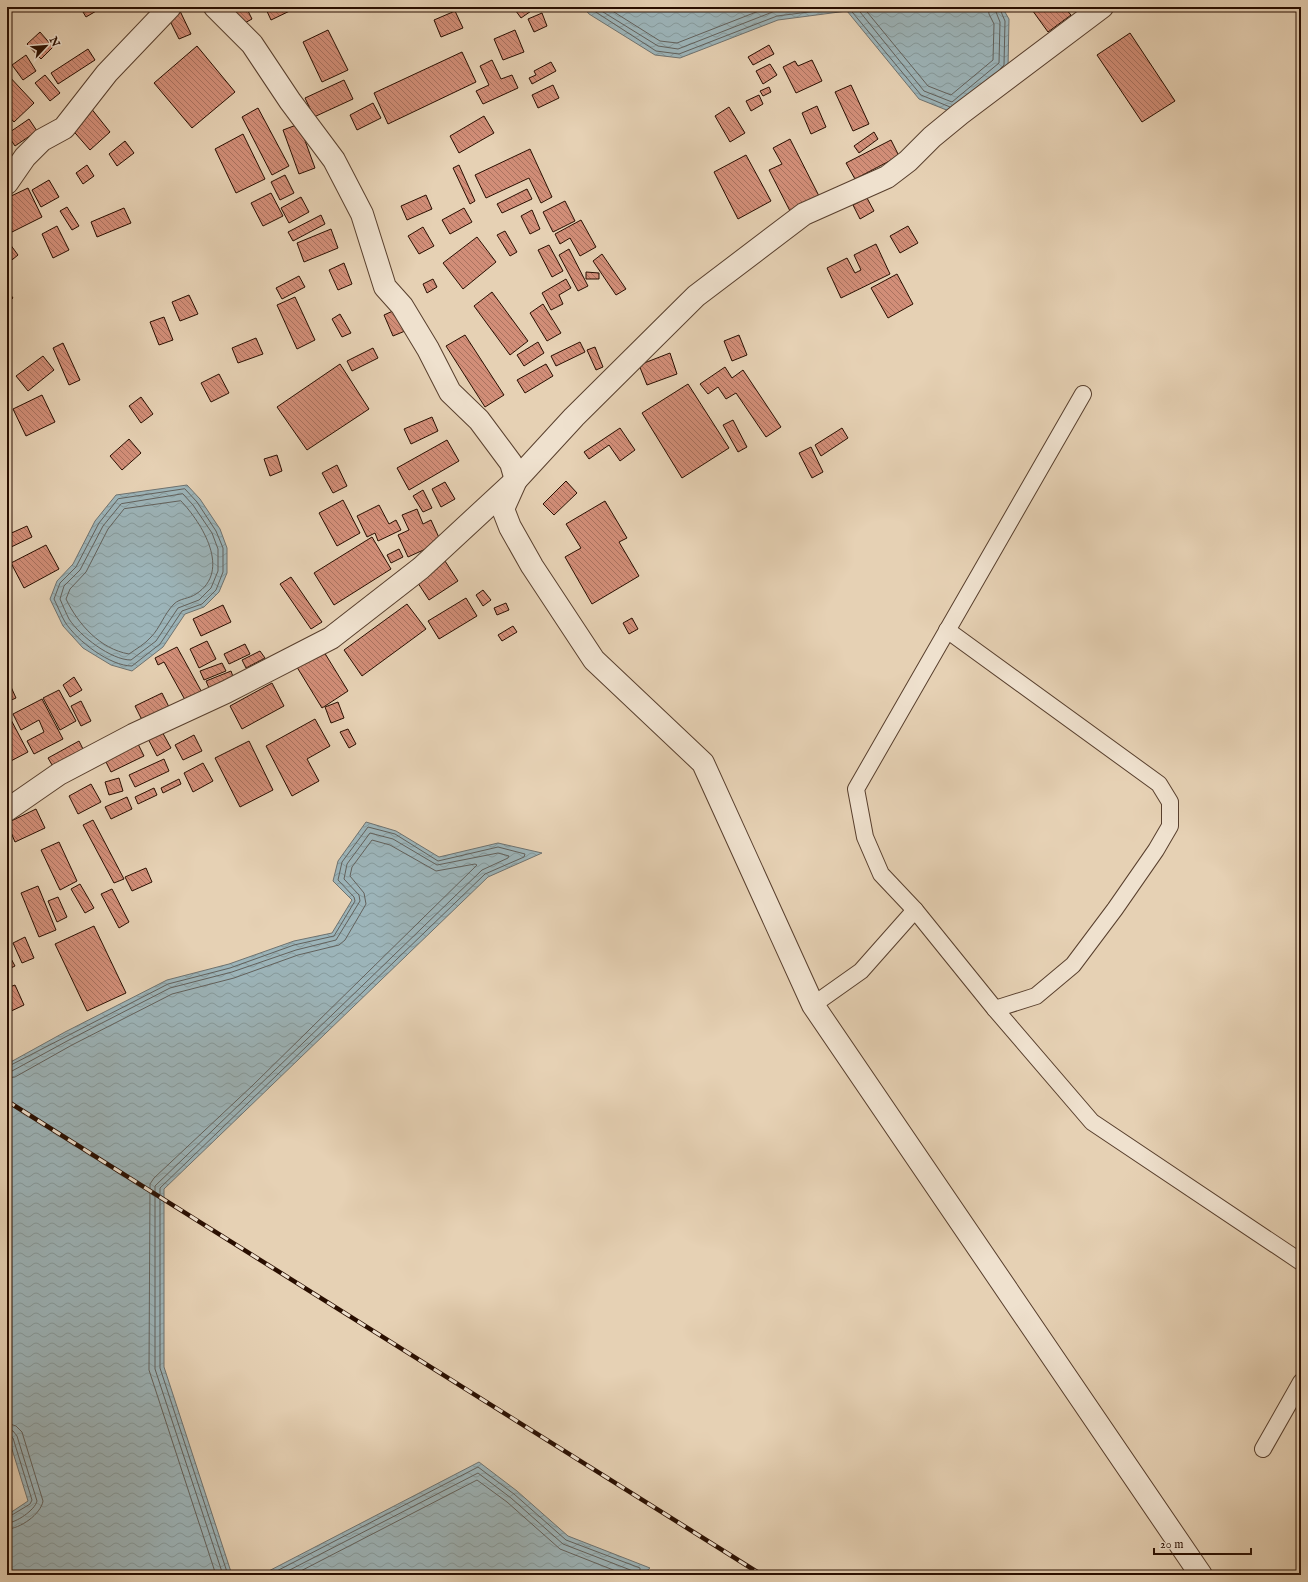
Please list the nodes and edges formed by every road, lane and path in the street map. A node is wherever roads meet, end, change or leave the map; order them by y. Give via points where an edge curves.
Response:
1 (170, 7) edge
2 (215, 7) edge
3 (1102, 7) edge
4 (7, 183) edge
5 (1083, 394) dead end
6 (516, 480) junction
7 (947, 630) junction
8 (7, 810) edge
9 (915, 910) junction
10 (813, 1005) junction
11 (995, 1009) junction
12 (1301, 1262) edge
13 (1301, 1382) edge
14 (1264, 1449) dead end
15 (1201, 1575) edge

1 - 4 street via 107,74 64,128 42,140 25,157
2 - 6 street via 252,44 334,160 362,214 385,287 402,306 450,392 479,420 511,462
3 - 6 street via 960,114 908,161 887,176 804,214 696,296 574,416
5 - 7 lane
6 - 8 street via 421,568 331,638 59,774
6 - 10 street via 502,509 532,566 594,660 703,763
7 - 9 lane via 856,789 865,837 881,874
7 - 11 lane via 1159,784 1170,802 1170,826 1156,850 1073,965 1036,996
9 - 10 lane via 861,971
9 - 11 lane
10 - 15 street
11 - 12 lane via 1092,1122
13 - 14 lane

